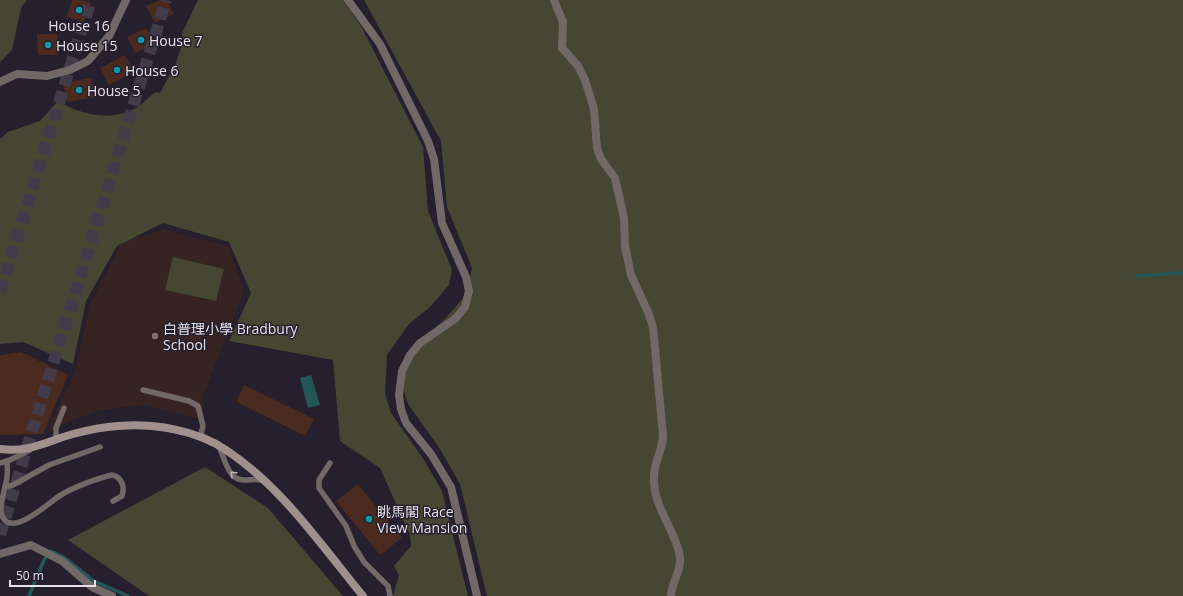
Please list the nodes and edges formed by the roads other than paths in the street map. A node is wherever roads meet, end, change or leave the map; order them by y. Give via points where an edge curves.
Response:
1 (126, 0) edge
2 (348, 0) edge
3 (554, 0) edge
4 (0, 82) edge
5 (143, 390) dead end
6 (64, 408) dead end
7 (200, 438) junction
8 (56, 440) junction
9 (218, 446) junction
10 (32, 448) junction
11 (100, 448) dead end
12 (0, 449) edge
13 (7, 461) junction
14 (0, 463) edge
15 (330, 463) dead end
16 (263, 480) junction
17 (5, 487) junction
18 (113, 501) dead end
19 (0, 554) edge
20 (112, 596) edge
21 (363, 596) edge
22 (390, 596) edge
23 (477, 596) edge
24 (671, 596) edge

1 - 4 street via 109,36 88,61 70,70 47,76 17,74
2 - 23 street via 380,44 428,141 434,159 442,223 466,277 469,291 465,307 455,318 420,343 410,356 402,371 398,395 406,423 431,454 451,487
3 - 24 street via 562,22 562,48 580,69 588,86 594,109 597,148 614,176 622,207 625,246 631,275 652,322 663,434 663,443 654,470 654,485 680,560
5 - 7 lane via 189,401 198,406 203,426
6 - 8 lane via 56,428
7 - 8 main road via 166,429 132,426 101,428
7 - 9 main road
8 - 10 main road
9 - 16 main road
16 -> 9 lane via 236,478 227,467
10 - 12 main road
10 - 13 lane
11 - 17 lane via 49,465
13 - 14 lane
13 - 17 lane
15 - 22 lane via 319,480 319,488 346,526 364,562 388,586
16 - 21 main road via 281,496
17 - 18 lane via 1,512 4,518 14,523 31,517 62,494 112,475 122,481 124,490 122,496
19 - 20 street via 31,545 62,562 92,587

